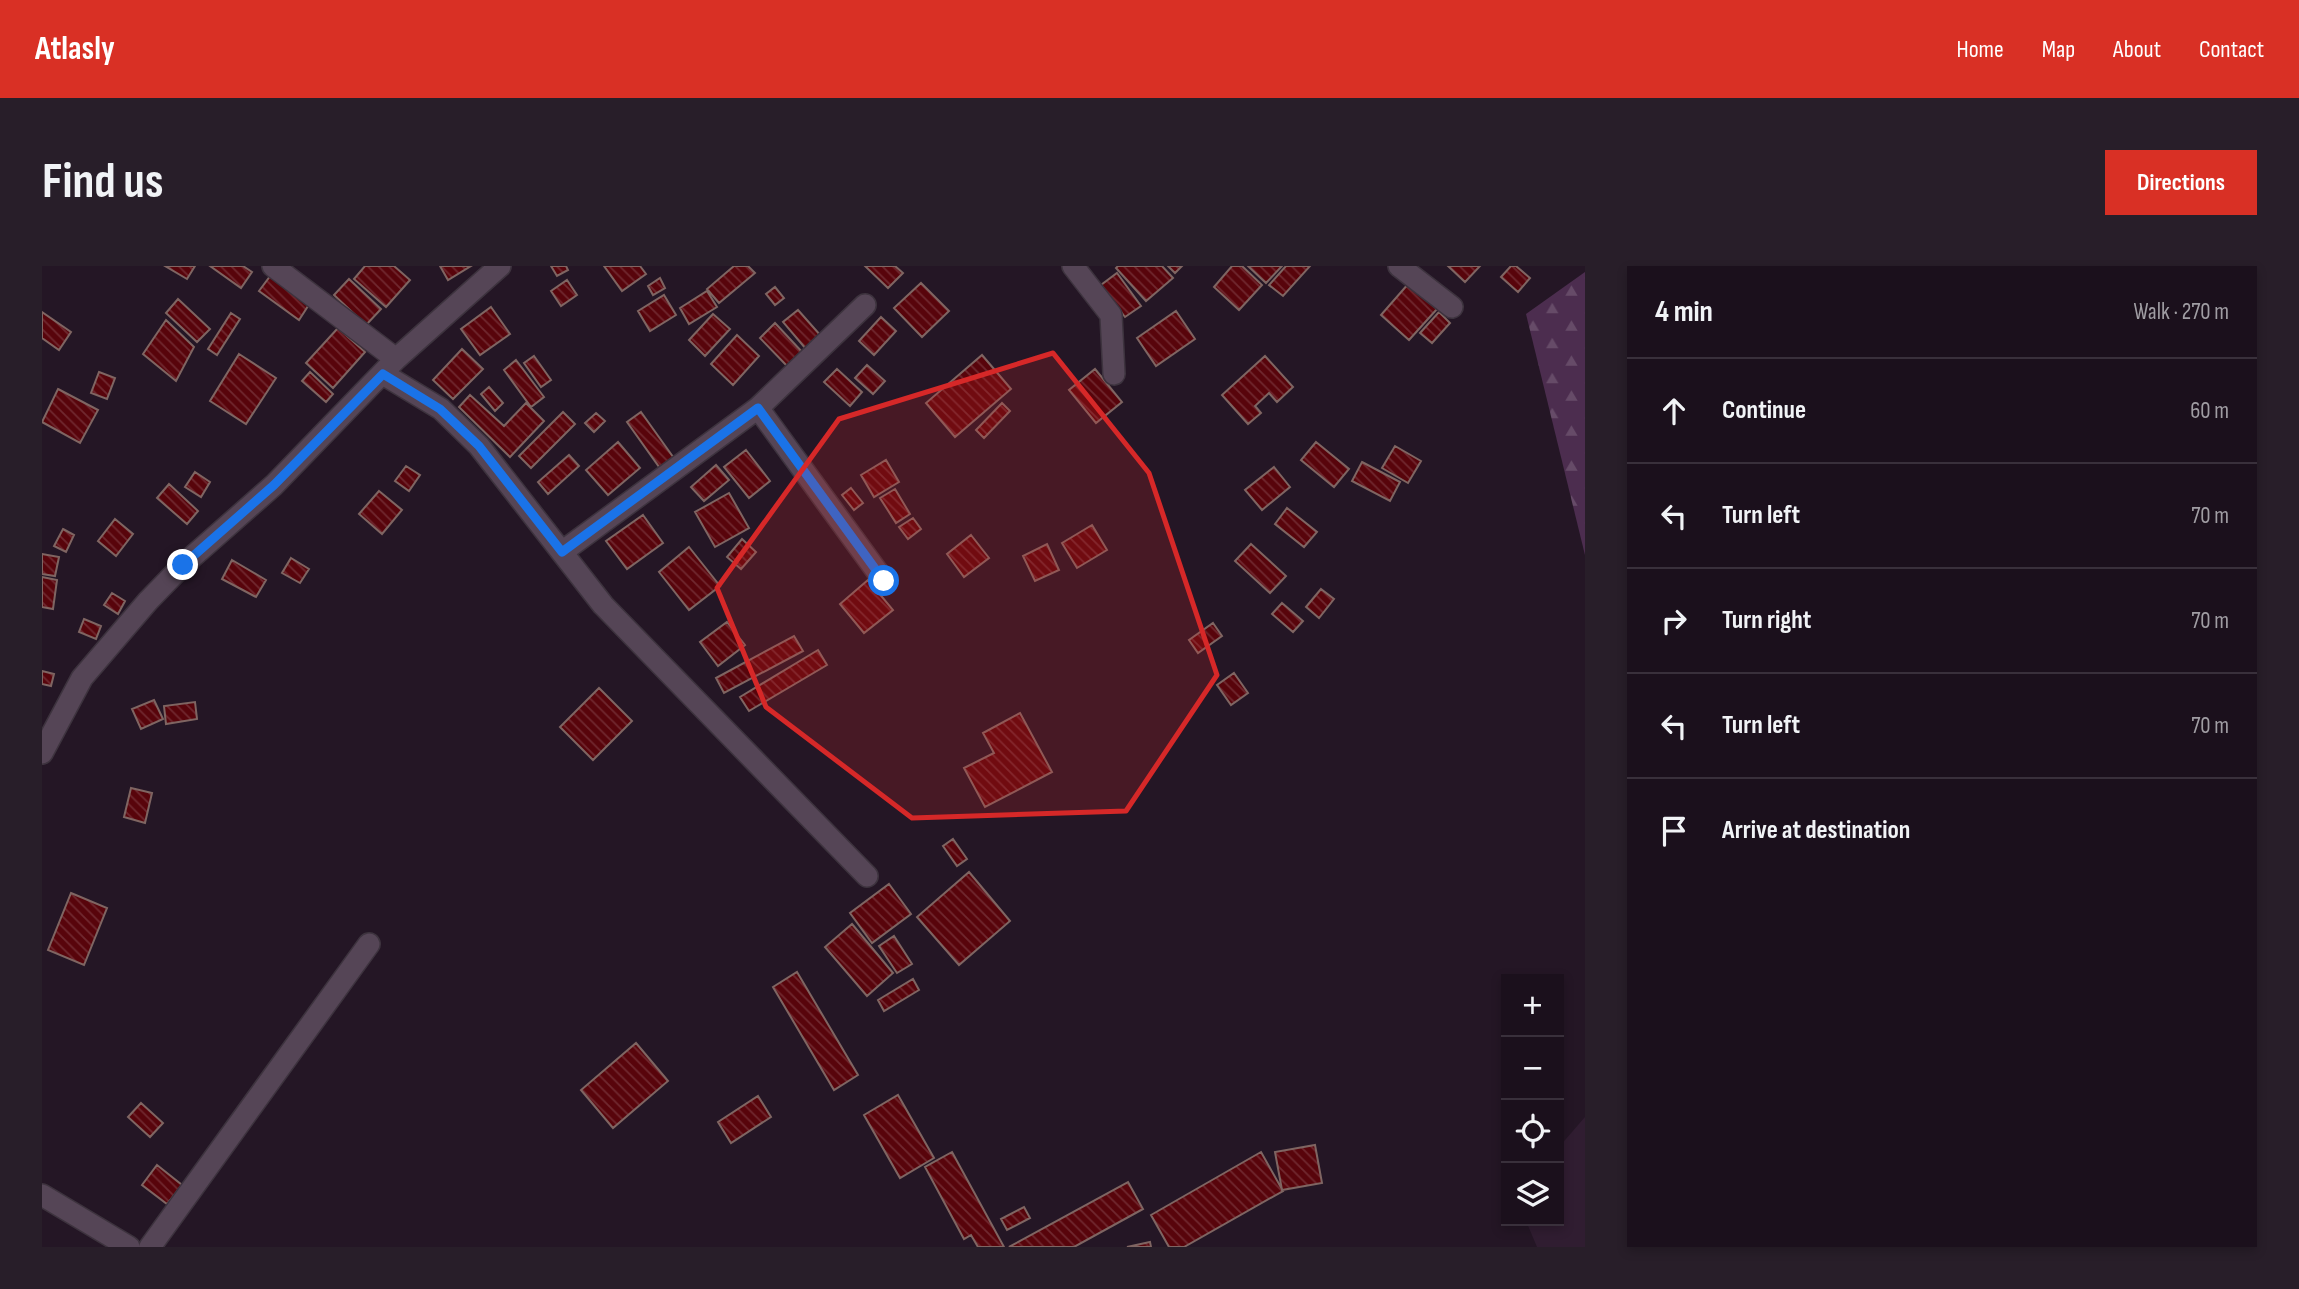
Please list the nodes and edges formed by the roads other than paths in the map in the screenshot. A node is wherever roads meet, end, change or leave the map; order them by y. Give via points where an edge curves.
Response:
1 (273, 266) edge
2 (500, 266) edge
3 (1073, 266) edge
4 (1399, 266) edge
5 (865, 305) dead end
6 (1452, 307) dead end
7 (390, 366) junction
8 (1114, 374) dead end
9 (758, 408) junction
10 (562, 552) junction
11 (884, 581) dead end
12 (42, 753) edge
13 (867, 876) dead end
14 (369, 944) dead end
15 (42, 1195) edge
16 (129, 1247) edge
17 (150, 1247) edge

1 - 7 street
2 - 7 street
3 - 8 street via 1111,315
4 - 6 street
5 - 9 street
7 - 10 street via 479,446
7 - 12 street via 274,485 148,601 82,678
9 - 10 street
9 - 11 street
10 - 13 street via 603,605
14 - 17 street
15 - 16 street

